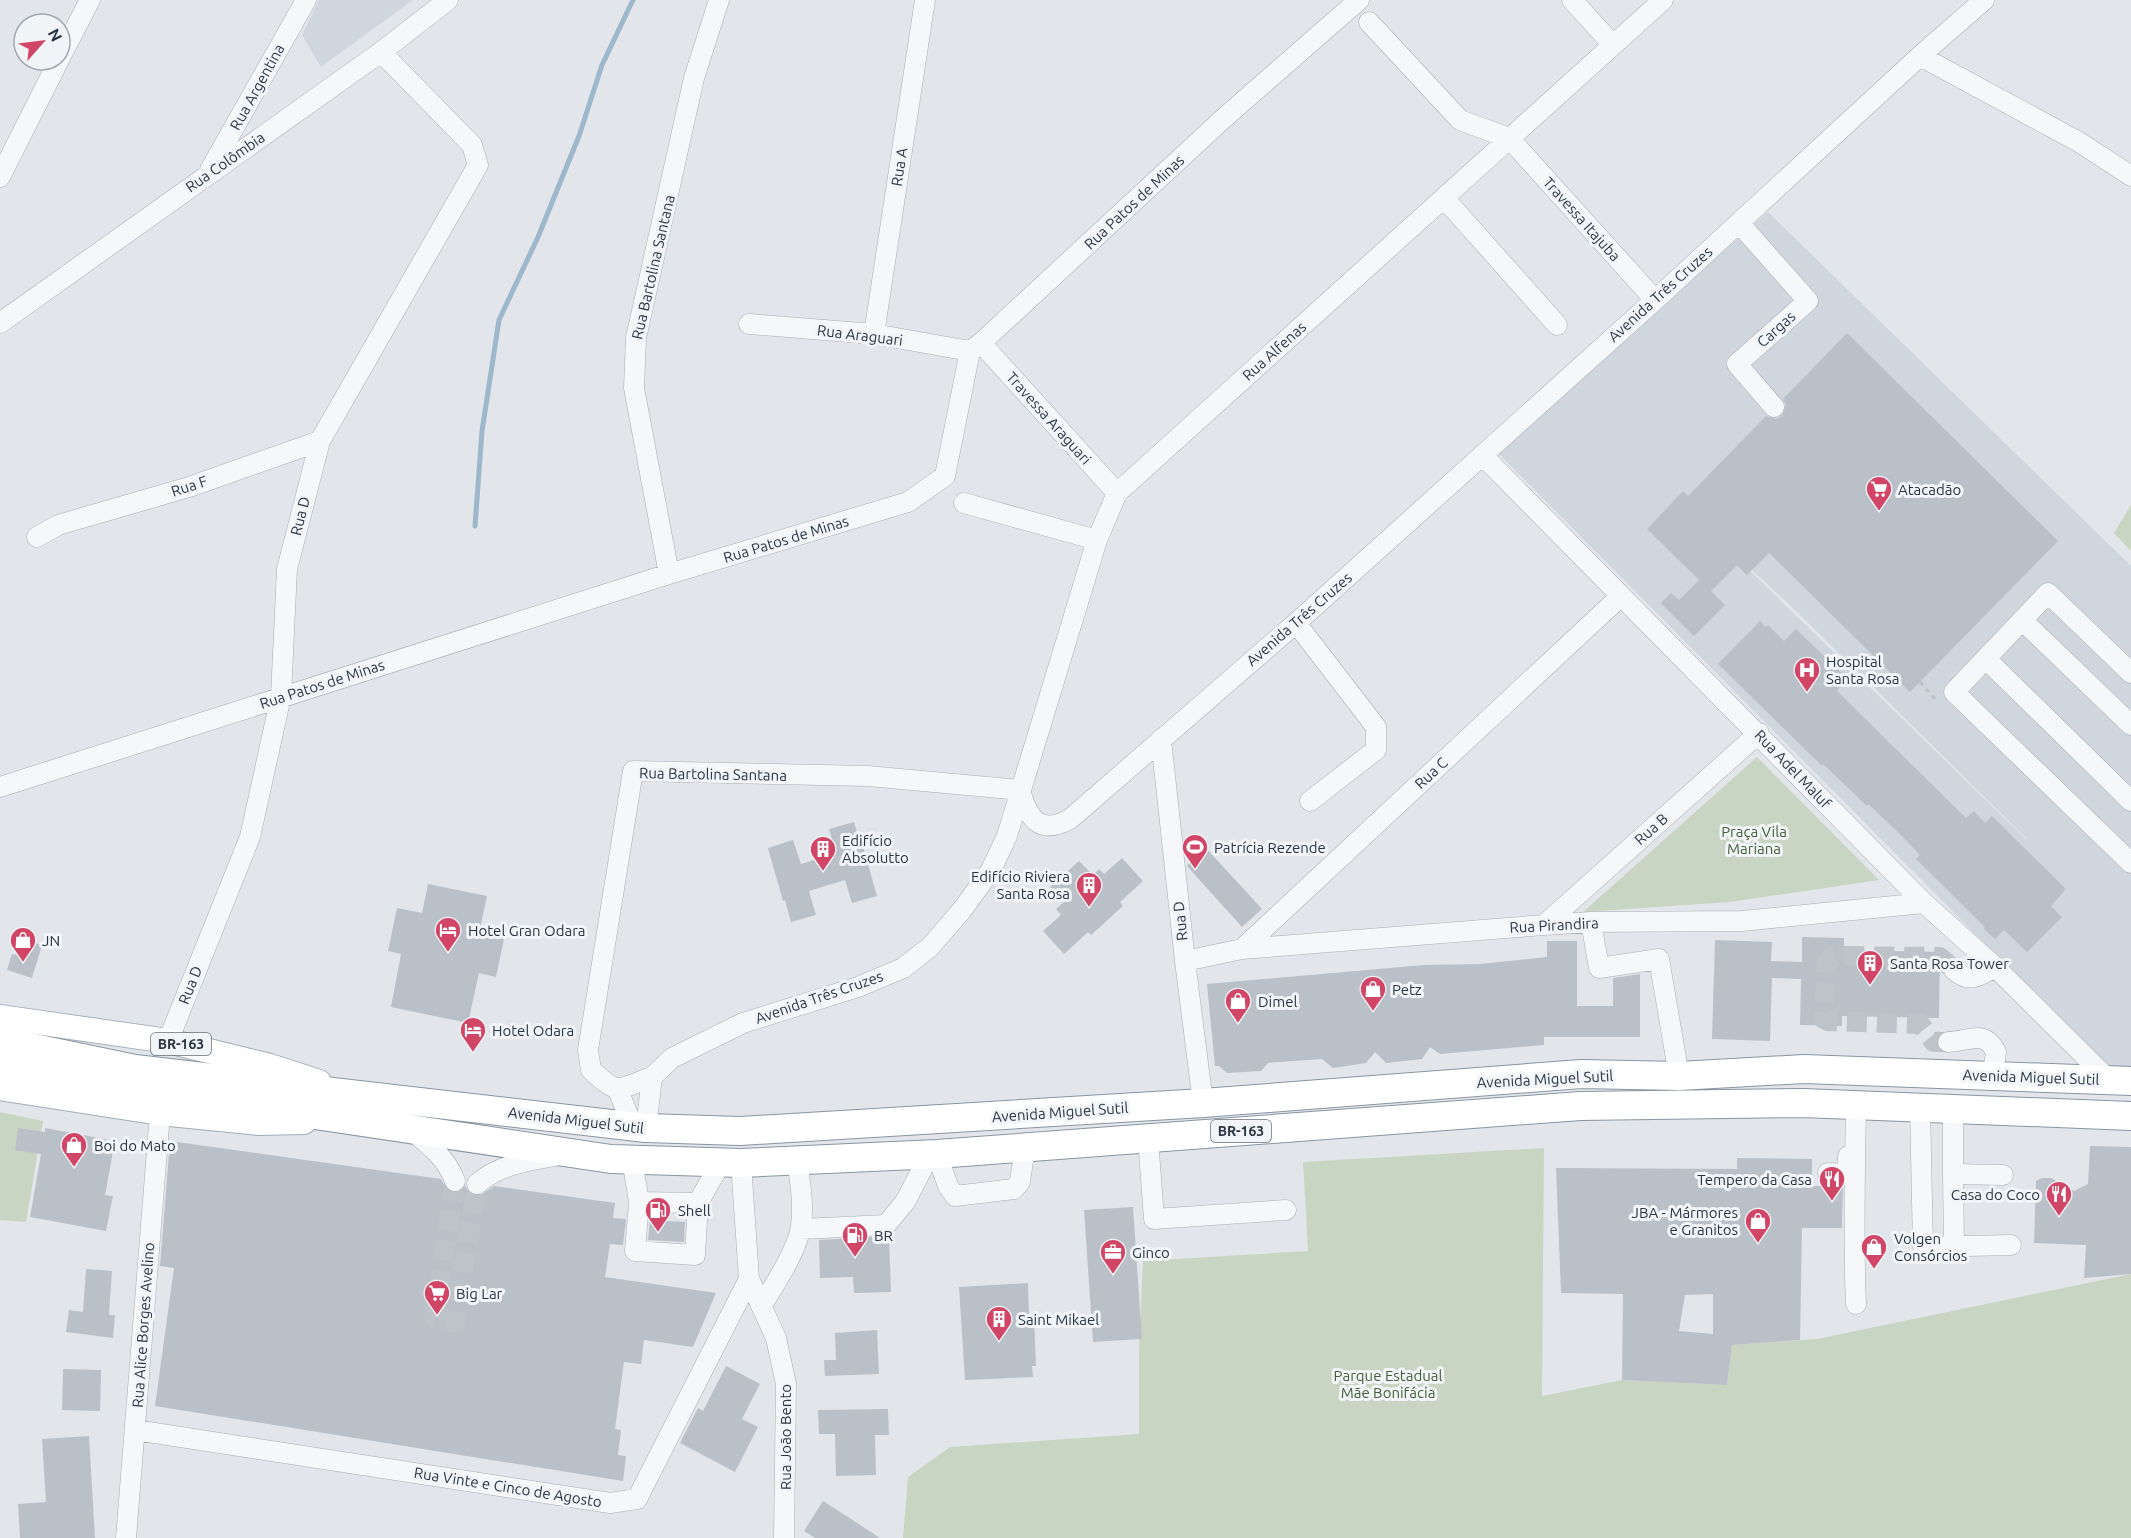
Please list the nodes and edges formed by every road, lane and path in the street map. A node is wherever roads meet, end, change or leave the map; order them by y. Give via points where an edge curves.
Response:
1 (90, 0) edge
2 (306, 0) edge
3 (448, 0) edge
4 (719, 0) edge
5 (925, 0) edge
6 (1359, 0) edge
7 (1572, 0) edge
8 (1663, 0) edge
9 (1984, 0) edge
10 (1369, 22) dead end
11 (72, 35) edge
12 (1613, 45) junction
13 (381, 52) junction
14 (1920, 56) junction
15 (53, 72) edge
16 (1509, 138) junction
17 (208, 174) junction
18 (2131, 176) edge
19 (0, 177) edge
20 (1444, 198) junction
21 (1739, 223) junction
22 (1655, 300) junction
23 (0, 323) edge
24 (749, 324) dead end
25 (1557, 325) dead end
26 (874, 334) junction
27 (976, 347) junction
28 (1774, 407) dead end
29 (320, 441) junction
30 (1482, 455) junction
31 (1117, 493) junction
32 (964, 503) dead end
33 (37, 537) dead end
34 (1097, 540) junction
35 (669, 574) junction
36 (1621, 596) junction
37 (2023, 621) junction
38 (1296, 623) junction
39 (1986, 659) junction
40 (2131, 673) edge
41 (281, 696) junction
42 (2131, 724) edge
43 (1759, 733) junction
44 (1161, 739) junction
45 (0, 787) edge
46 (1020, 790) junction
47 (1310, 801) dead end
48 (2131, 801) edge
49 (2131, 863) edge
50 (1924, 903) junction
51 (1591, 922) junction
52 (1544, 925) junction
53 (1242, 949) junction
54 (1185, 961) junction
55 (1995, 967) junction
56 (1954, 970) tunnel mouth
57 (0, 1017) edge
58 (0, 1041) edge
59 (168, 1041) junction
60 (1948, 1042) tunnel mouth
61 (0, 1062) edge
62 (1989, 1075) junction
63 (1679, 1076) junction
64 (652, 1077) junction
65 (2120, 1080) edge
66 (0, 1088) edge
67 (618, 1090) junction
68 (1203, 1103) junction
69 (1852, 1105) junction
70 (356, 1108) junction
71 (1920, 1108) junction
72 (1953, 1109) junction
73 (160, 1113) junction
74 (2131, 1116) edge
75 (639, 1127) junction
76 (408, 1129) junction
77 (1148, 1138) junction
78 (1025, 1147) junction
79 (572, 1153) junction
80 (933, 1154) junction
81 (632, 1159) junction
82 (797, 1160) junction
83 (731, 1162) junction
84 (1828, 1173) dead end
85 (1953, 1174) junction
86 (2003, 1174) dead end
87 (455, 1181) tunnel mouth
88 (477, 1184) dead end
89 (639, 1202) junction
90 (698, 1203) junction
91 (1286, 1210) dead end
92 (801, 1229) junction
93 (2011, 1245) dead end
94 (1954, 1246) junction
95 (749, 1279) junction
96 (1856, 1304) dead end
97 (761, 1306) junction
98 (135, 1430) junction
99 (126, 1538) edge
100 (784, 1538) edge

1 - 11 street
2 - 17 street, Rua Argentina
3 - 13 street, Rua Colômbia
4 - 35 street, Rua Bartolina Santana via 694,78 636,338 634,388
5 - 26 street, Rua A
6 - 27 street, Rua Patos de Minas via 1224,118
7 - 12 street
8 - 12 street, Rua Alfenas
9 - 14 street, Avenida Três Cruzes
10 - 16 street via 1460,120
12 - 16 street, Rua Alfenas
13 - 17 street, Rua Colômbia
13 - 29 street, Rua D via 472,145 478,165
14 - 18 street via 2079,142
14 - 21 street, Avenida Três Cruzes
15 - 19 street
16 - 20 street, Rua Alfenas
16 - 22 street, Travessa Itajuba
17 - 23 street, Rua Colômbia
20 - 25 street
20 - 31 street, Rua Alfenas
21 - 22 street, Avenida Três Cruzes
21 - 28 street, Cargas via 1808,301 1737,364
22 - 30 street, Avenida Três Cruzes
24 - 26 street, Rua Araguari
26 - 27 street, Rua Araguari
27 - 31 street, Travessa Araguari
27 - 35 street, Rua Patos de Minas via 945,476 908,502
29 - 33 street, Rua F via 189,486 57,525
29 - 41 street, Rua D via 287,569
30 - 36 street, Rua Adel Maluf
30 - 38 street, Avenida Três Cruzes
31 - 34 street, Rua Alfenas
32 - 34 street
34 - 46 street, Rua Alfenas
35 - 41 street, Rua Patos de Minas
36 - 43 street, Rua Adel Maluf
36 - 53 street, Rua C
37 - 39 street
37 - 40 street via 2048,593
37 - 42 street
38 - 44 street, Avenida Três Cruzes
38 - 47 street via 1376,726 1376,750
39 - 48 street
39 - 49 street via 1954,692
41 - 45 street, Rua Patos de Minas
41 - 59 street, Rua D via 250,837
43 - 50 street, Rua Adel Maluf
43 - 52 street, Rua B
44 - 46 street, Avenida Três Cruzes via 1070,819 1059,824 1048,826 1029,815
44 - 54 street, Rua D
46 - 64 street, Avenida Três Cruzes via 1007,836 991,870 930,947 903,968 858,987 743,1023 672,1058
46 - 67 street, Rua Bartolina Santana via 868,776 633,771 588,1050 591,1070
50 - 51 street, Rua Pirandira via 1742,921
50 - 55 street, Rua Adel Maluf
51 - 52 street, Rua Pirandira
51 - 63 street via 1599,968 1659,959
52 - 53 street, Rua Pirandira
53 - 54 street, Rua Pirandira
54 - 68 street, Rua D
55 - 56 street via 1970,978 1962,978
55 - 65 street, Rua Adel Maluf
57 - 59 main road, Avenida Miguel Sutil / BR-163
58 - 70 highway, BR-163
59 - 70 main road, Avenida Miguel Sutil / BR-163 via 270,1066
60 - 62 street via 1976,1037 1989,1042 1996,1052
61 - 70 highway, BR-163 via 134,1088
62 - 63 highway, Avenida Miguel Sutil / BR-163 via 1804,1069
62 - 65 highway, Avenida Miguel Sutil / BR-163
63 - 68 highway, Avenida Miguel Sutil / BR-163 via 1581,1074
64 - 67 street
64 - 75 street
66 - 73 main road, Avenida Miguel Sutil / BR-163
67 - 75 street
68 - 75 highway, Avenida Miguel Sutil / BR-163 via 740,1131
69 - 71 highway, Avenida Miguel Sutil / BR-163
69 - 77 highway, Avenida Miguel Sutil / BR-163 via 1580,1106
69 - 84 street via 1848,1174
69 - 96 street
70 - 73 main road, Avenida Miguel Sutil / BR-163 via 258,1123
70 - 75 highway, Avenida Miguel Sutil / BR-163
70 - 76 highway, Avenida Miguel Sutil / BR-163
71 - 72 highway, Avenida Miguel Sutil / BR-163
71 - 94 street via 1923,1247
72 - 74 highway, Avenida Miguel Sutil / BR-163
72 - 85 street
73 - 98 street, Rua Alice Borges Avelino
76 - 79 highway, Avenida Miguel Sutil / BR-163
76 - 87 street via 450,1167
77 - 78 highway, Avenida Miguel Sutil / BR-163
77 - 91 street via 1154,1219
78 - 80 highway, Avenida Miguel Sutil / BR-163
78 - 80 street via 1020,1182 1014,1189 955,1197
79 - 81 highway, Avenida Miguel Sutil / BR-163
79 - 88 street via 507,1167 488,1174
80 - 82 highway, Avenida Miguel Sutil / BR-163
80 - 92 street via 905,1202 886,1225
81 - 83 highway, Avenida Miguel Sutil / BR-163
81 - 89 street
82 - 83 highway, Avenida Miguel Sutil / BR-163
82 - 92 street via 802,1194
83 - 90 street
83 - 95 street, Rua João Bento
85 - 86 street
85 - 94 street
89 - 90 street
89 - 90 street via 635,1251 695,1255
92 - 97 street via 780,1277
93 - 94 street
95 - 97 street, Rua João Bento
95 - 98 street, Rua Vinte e Cinco de Agosto via 637,1499 610,1503
97 - 100 street, Rua João Bento via 776,1338 786,1384
98 - 99 street, Rua Alice Borges Avelino

